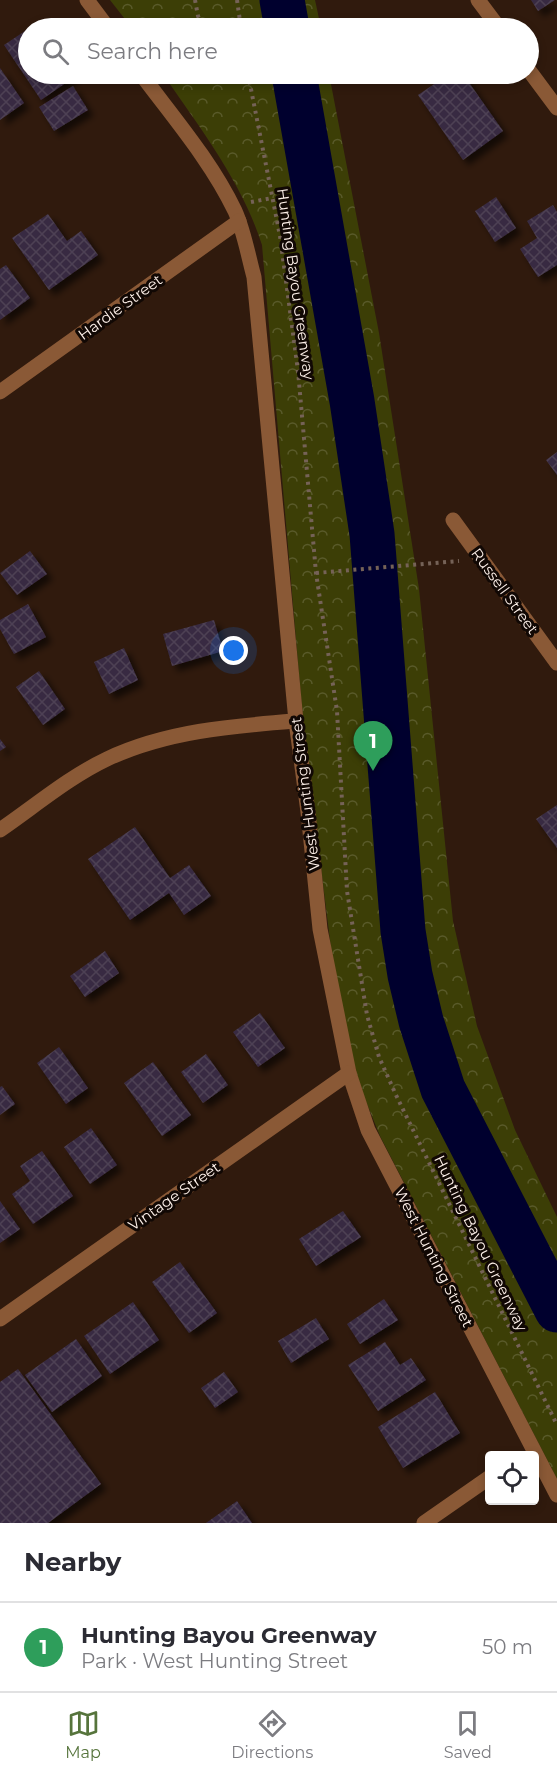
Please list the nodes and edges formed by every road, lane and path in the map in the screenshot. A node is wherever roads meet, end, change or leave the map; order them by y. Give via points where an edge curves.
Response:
1 (87, 0) edge
2 (195, 0) edge
3 (237, 0) edge
4 (478, 0) edge
5 (100, 18) edge
6 (199, 18) edge
7 (240, 18) edge
8 (492, 18) edge
9 (148, 84) edge
10 (250, 84) edge
11 (539, 84) edge
12 (557, 108) edge
13 (239, 221) junction
14 (0, 392) edge
15 (453, 520) dead end
16 (481, 559) junction
17 (316, 573) junction
18 (557, 663) edge
19 (296, 721) junction
20 (0, 830) edge
21 (349, 1073) junction
22 (0, 1319) edge
23 (557, 1425) edge
24 (526, 1451) edge
25 (539, 1470) edge
26 (485, 1480) edge
27 (557, 1496) edge
28 (424, 1523) edge

1 - 5 street
2 - 6 path
3 - 7 path
4 - 8 street
9 - 13 street, West Hunting Street via 204,160
10 - 17 path, Hunting Bayou Greenway via 280,236 298,371
11 - 12 street
13 - 14 street, Hardie Street
13 - 19 street, West Hunting Street via 254,277
15 - 16 street, Russell Street
16 - 17 path
16 - 18 street, Russell Street
17 - 23 path, Hunting Bayou Greenway via 337,711 347,891 379,1056
19 - 20 street via 182,734 108,759
19 - 21 street, West Hunting Street via 320,929
21 - 22 street, Vintage Street
21 - 24 street, West Hunting Street via 368,1130
25 - 27 street, West Hunting Street
26 - 28 street

